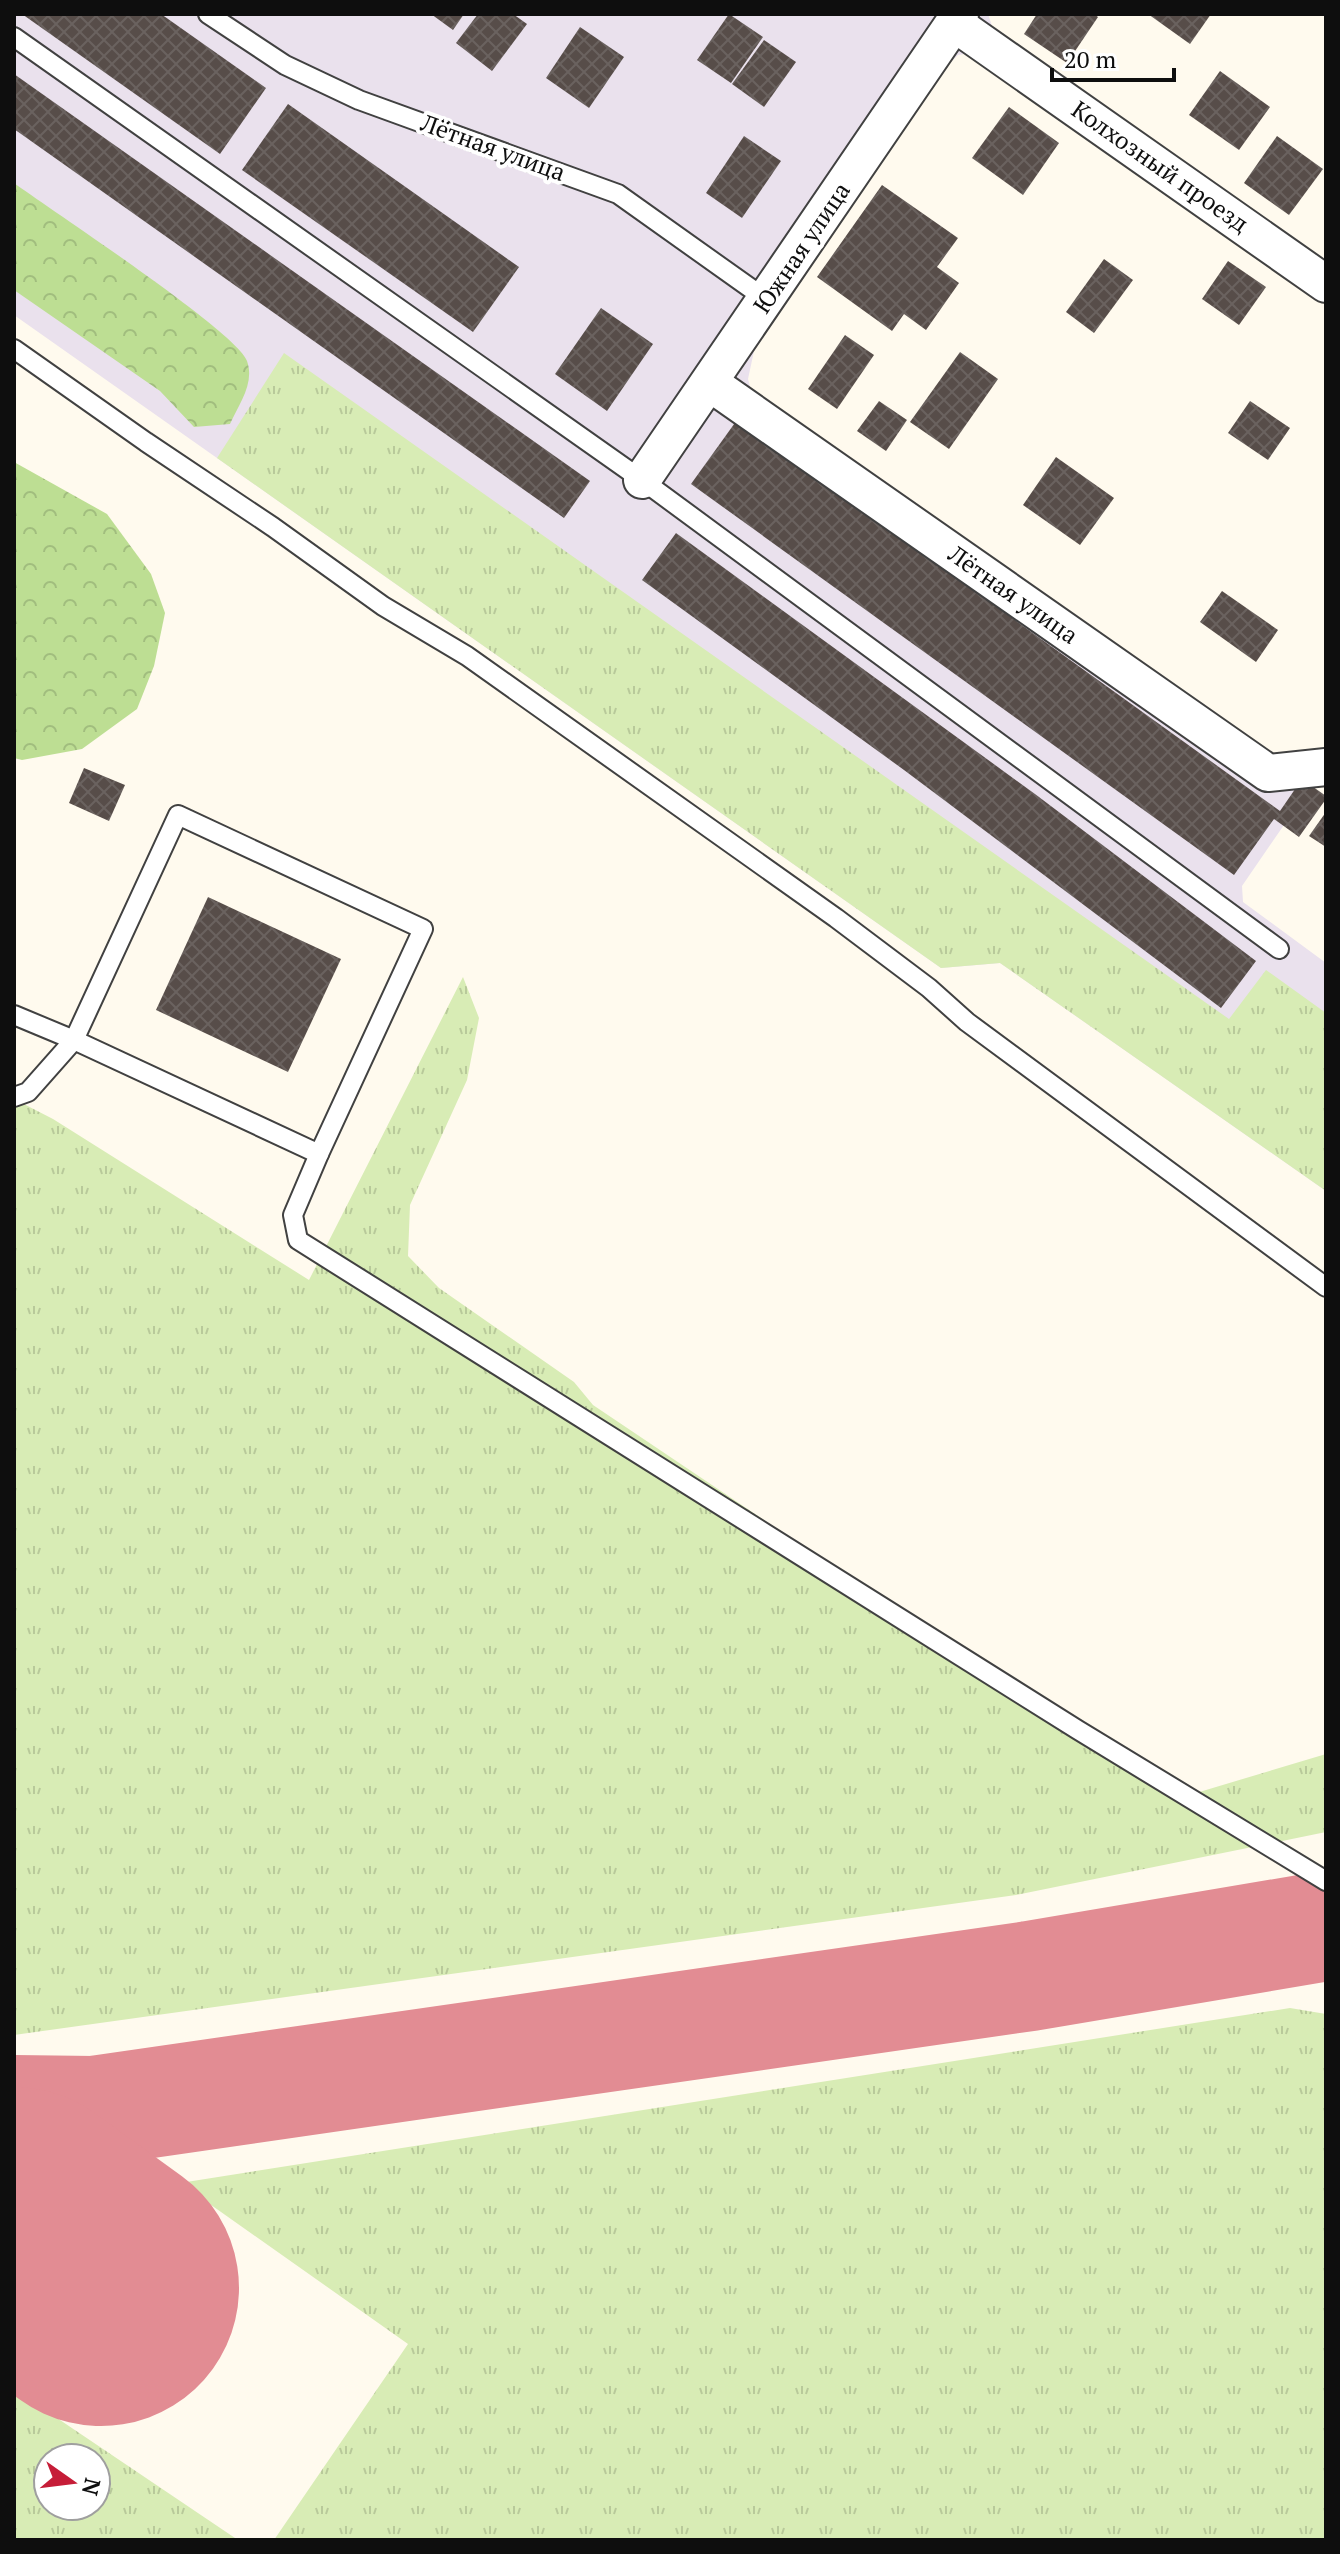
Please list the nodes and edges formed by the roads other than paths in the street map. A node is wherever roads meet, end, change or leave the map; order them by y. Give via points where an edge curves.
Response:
1 (208, 14) edge
2 (957, 18) edge
3 (14, 37) edge
4 (1326, 284) edge
5 (767, 300) junction
6 (14, 349) edge
7 (710, 383) junction
8 (642, 480) junction
9 (1326, 767) edge
10 (1279, 949) dead end
11 (14, 1015) edge
12 (74, 1040) junction
13 (14, 1097) edge
14 (319, 1154) junction
15 (1326, 1287) edge
16 (1326, 1881) edge

1 - 5 lane, Лётная улица via 285,65 359,100 618,194
2 - 4 street, Колхозный проезд
2 - 5 street, Южная улица
3 - 8 lane
5 - 7 street, Южная улица
6 - 15 lane via 383,606 467,656 771,871
7 - 8 street, Южная улица
7 - 9 street, Лётная улица via 1268,773
8 - 10 lane
11 - 12 lane
12 - 13 lane via 28,1092
12 - 14 lane
12 - 14 lane via 178,815 236,841 423,929
14 - 16 lane via 293,1215 298,1240

